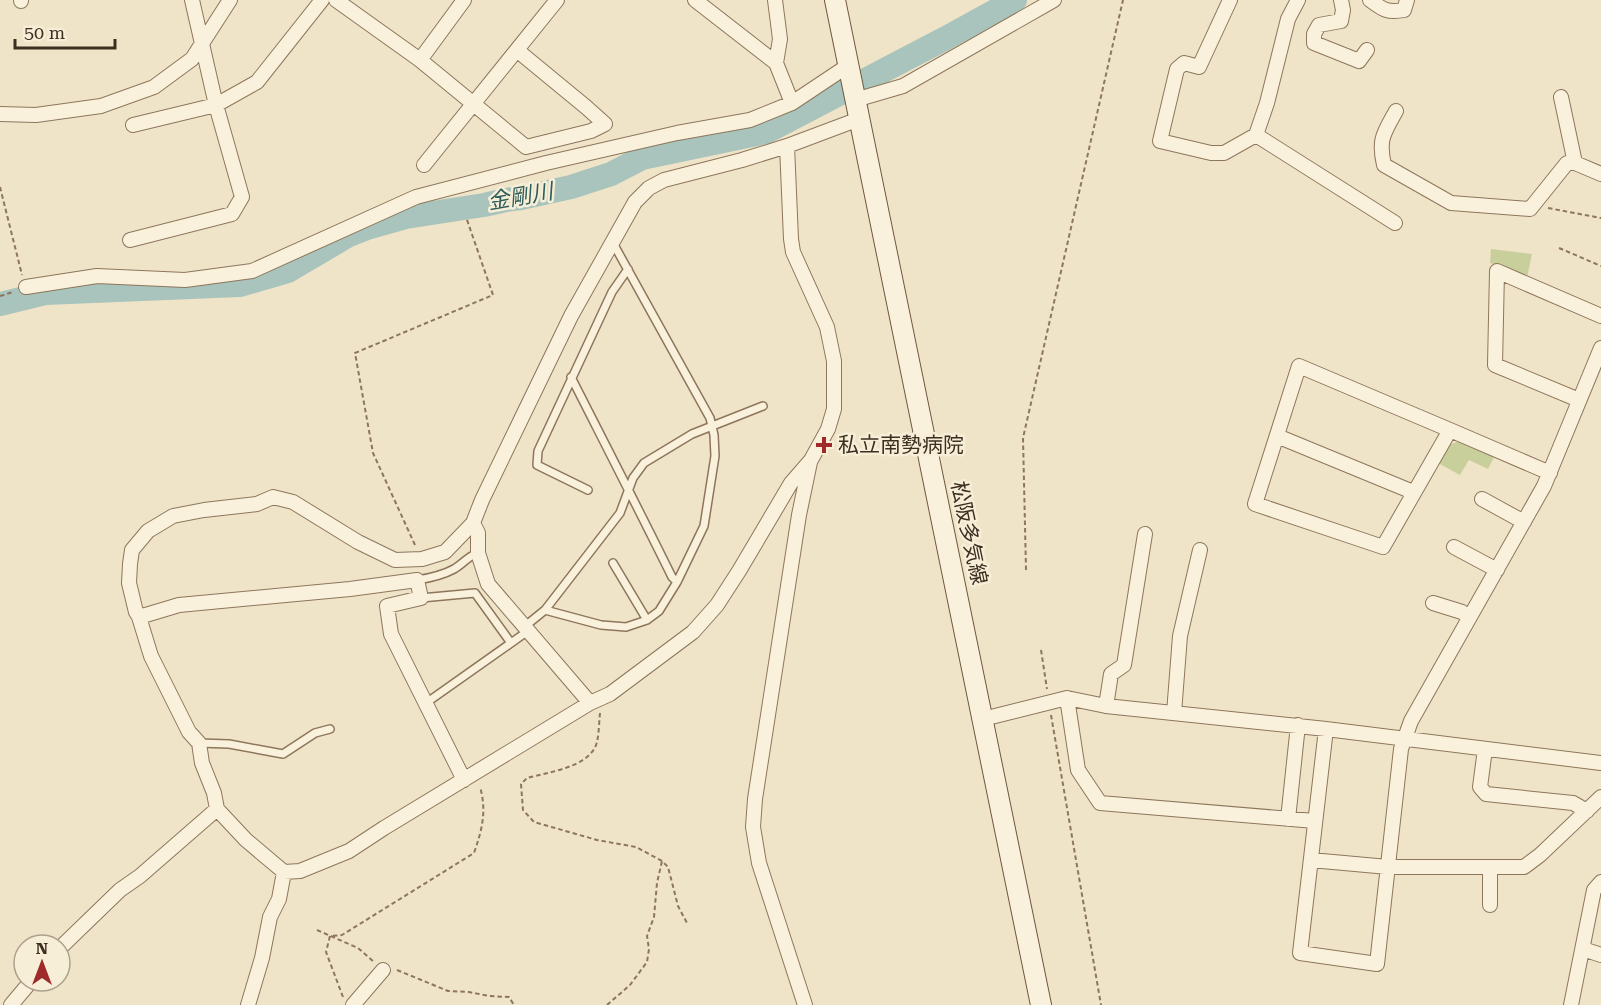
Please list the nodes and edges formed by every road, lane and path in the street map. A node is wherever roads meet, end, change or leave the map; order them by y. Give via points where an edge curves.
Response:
1 (192, 0) edge
2 (230, 0) edge
3 (322, 0) edge
4 (336, 0) edge
5 (557, 0) edge
6 (695, 0) edge
7 (775, 0) edge
8 (835, 0) edge
9 (1054, 0) edge
10 (1123, 0) edge
11 (1230, 0) edge
12 (1298, 0) edge
13 (1341, 0) edge
14 (1370, 0) edge
15 (1407, 0) edge
16 (461, 1) edge
17 (201, 43) junction
18 (1367, 50) dead end
19 (518, 51) junction
20 (420, 60) junction
21 (776, 63) junction
22 (849, 69) junction
23 (1561, 97) dead end
24 (792, 103) junction
25 (472, 104) junction
26 (856, 104) junction
27 (216, 105) junction
28 (1396, 111) dead end
29 (0, 114) edge
30 (133, 125) dead end
31 (1256, 135) junction
32 (787, 146) junction
33 (1575, 163) junction
34 (424, 165) dead end
35 (1601, 174) edge
36 (0, 187) edge
37 (1533, 206) junction
38 (466, 217) dead end
39 (1601, 218) edge
40 (1395, 223) dead end
41 (130, 240) dead end
42 (612, 241) junction
43 (1559, 248) dead end
44 (1601, 266) edge
45 (628, 269) junction
46 (26, 287) joint
47 (1601, 316) edge
48 (1601, 348) edge
49 (571, 377) junction
50 (1579, 400) junction
51 (763, 406) dead end
52 (712, 426) junction
53 (1450, 430) junction
54 (1277, 436) junction
55 (811, 460) junction
56 (1550, 473) junction
57 (588, 490) dead end
58 (629, 491) junction
59 (1413, 492) junction
60 (1482, 500) dead end
61 (1524, 522) junction
62 (472, 523) junction
63 (1145, 534) dead end
64 (1454, 548) dead end
65 (1200, 550) dead end
66 (478, 553) junction
67 (422, 559) junction
68 (613, 563) dead end
69 (1026, 570) dead end
70 (1497, 570) junction
71 (417, 580) junction
72 (677, 582) junction
73 (421, 598) junction
74 (1433, 603) dead end
75 (545, 610) junction
76 (139, 617) junction
77 (1469, 618) junction
78 (647, 620) junction
79 (526, 629) junction
80 (512, 643) junction
81 (1041, 650) dead end
82 (610, 694) junction
83 (1067, 698) junction
84 (1049, 702) junction
85 (426, 703) junction
86 (590, 703) junction
87 (1106, 706) junction
88 (1174, 713) junction
89 (983, 719) junction
90 (1298, 726) junction
91 (330, 729) dead end
92 (1326, 729) junction
93 (1404, 738) junction
94 (199, 743) junction
95 (1485, 749) junction
96 (1601, 763) edge
97 (470, 776) junction
98 (1601, 797) edge
99 (217, 808) junction
100 (1587, 811) junction
101 (1288, 819) junction
102 (1315, 821) junction
103 (1311, 860) junction
104 (662, 861) junction
105 (1388, 867) junction
106 (1490, 867) junction
107 (284, 872) junction
108 (1601, 882) edge
109 (1490, 905) dead end
110 (687, 923) dead end
111 (316, 930) dead end
112 (72, 936) edge
113 (330, 936) junction
114 (1583, 949) junction
115 (1601, 955) edge
116 (383, 970) junction
117 (21, 993) edge
118 (348, 1001) edge
119 (11, 1005) edge
120 (248, 1005) edge
121 (514, 1005) edge
122 (607, 1005) edge
123 (805, 1005) edge
124 (1041, 1005) edge
125 (1101, 1005) edge
126 (1571, 1005) edge

1 - 17 street
2 - 17 street
3 - 27 street via 257,82
4 - 20 street
5 - 19 street
6 - 21 street
7 - 21 street via 780,39
8 - 22 main road, 松阪多気線
9 - 26 street via 903,86
10 - 69 path via 1023,438
11 - 31 street via 1199,67 1184,63 1177,69 1160,141 1224,153
12 - 31 street via 1288,20
13 - 18 street via 1341,21 1319,25 1314,43 1359,61
14 - 15 street via 1391,12 1404,10
16 - 20 street
17 - 27 street
17 - 29 street via 192,59 154,87 100,106 36,115
19 - 25 street
19 - 25 street via 605,124 526,147
20 - 25 street
21 - 24 street
22 - 24 street
22 - 26 main road, 松阪多気線
23 - 33 street
24 - 46 street via 750,120 546,163 416,197 252,271 185,280 97,276
25 - 34 street
26 - 32 street
26 - 89 main road, 松阪多気線
27 - 30 street
27 - 41 street via 242,197 232,214
28 - 37 street via 1380,148 1384,165 1451,203 1530,209
31 - 40 street
32 - 42 street via 664,180 649,188 635,202
32 - 55 street via 793,252 827,327 834,361 834,409
33 - 35 street
33 - 37 street via 1567,163
36 - 46 path
37 - 39 path
38 - 67 path via 494,295 356,353 373,453
42 - 45 lane
42 - 62 street via 571,316
43 - 44 path
45 - 49 lane via 612,292
45 - 52 lane
47 - 50 street via 1497,271 1495,365
48 - 50 street
49 - 57 lane via 538,451 537,465
49 - 58 lane
50 - 56 street
51 - 52 lane
52 - 58 lane via 644,463
52 - 72 lane via 715,456 704,526
53 - 54 street via 1299,366
53 - 56 street
53 - 59 street
54 - 59 street
54 - 59 street via 1255,504 1383,547
55 - 82 street via 791,483 717,605 693,632
55 - 123 street via 797,527 753,827 759,863
56 - 61 street
58 - 72 lane
58 - 75 lane via 620,513
60 - 61 street
61 - 70 street
62 - 66 street via 478,533
62 - 67 street via 445,552
63 - 87 street via 1124,665 1111,674
64 - 70 street
65 - 88 street via 1180,636
66 - 71 lane via 455,568
66 - 79 street via 488,584
67 - 76 street via 395,560 293,502 273,497 257,504 173,516 148,531 132,550 129,583
68 - 78 lane
70 - 77 street
71 - 73 street
71 - 76 street via 179,605
72 - 78 lane via 659,611
73 - 80 lane via 475,593
73 - 85 street via 387,606 391,634
74 - 77 street
75 - 78 lane via 601,625 626,627
75 - 79 lane
76 - 94 street via 151,656 189,732
77 - 93 street
79 - 80 lane
79 - 86 street
80 - 85 lane
81 - 84 path
82 - 86 street
82 - 104 path via 600,713 597,744 587,758 527,778 521,784 523,810 534,822 636,847
83 - 84 street
83 - 87 street
83 - 101 street via 1078,770 1100,803
84 - 89 street
84 - 125 path
85 - 97 street
86 - 97 street
87 - 88 street
88 - 90 street
89 - 124 main road, 松阪多気線
90 - 92 street
90 - 101 street
91 - 94 lane via 315,733 283,754 230,744
92 - 93 street
92 - 102 street
93 - 95 street
93 - 105 street
94 - 99 street
95 - 96 street
95 - 100 street via 1480,787 1486,794 1573,803
97 - 107 street via 349,851 300,871
97 - 113 path via 484,801 482,832 474,853 342,935
98 - 100 street
99 - 107 street via 246,840
99 - 112 street
100 - 106 street via 1524,867
101 - 102 street
102 - 103 street
103 - 105 street
103 - 105 street via 1300,953 1377,964
104 - 110 path via 668,867 678,906
104 - 122 path via 654,917 647,936 647,962 630,985
105 - 106 street
106 - 109 street
107 - 120 street
108 - 114 street via 1594,890
111 - 113 path
113 - 116 path via 358,948
113 - 118 path via 326,952
114 - 115 street
114 - 126 street
116 - 118 street
116 - 121 path via 394,969 448,991 509,998
117 - 119 street

